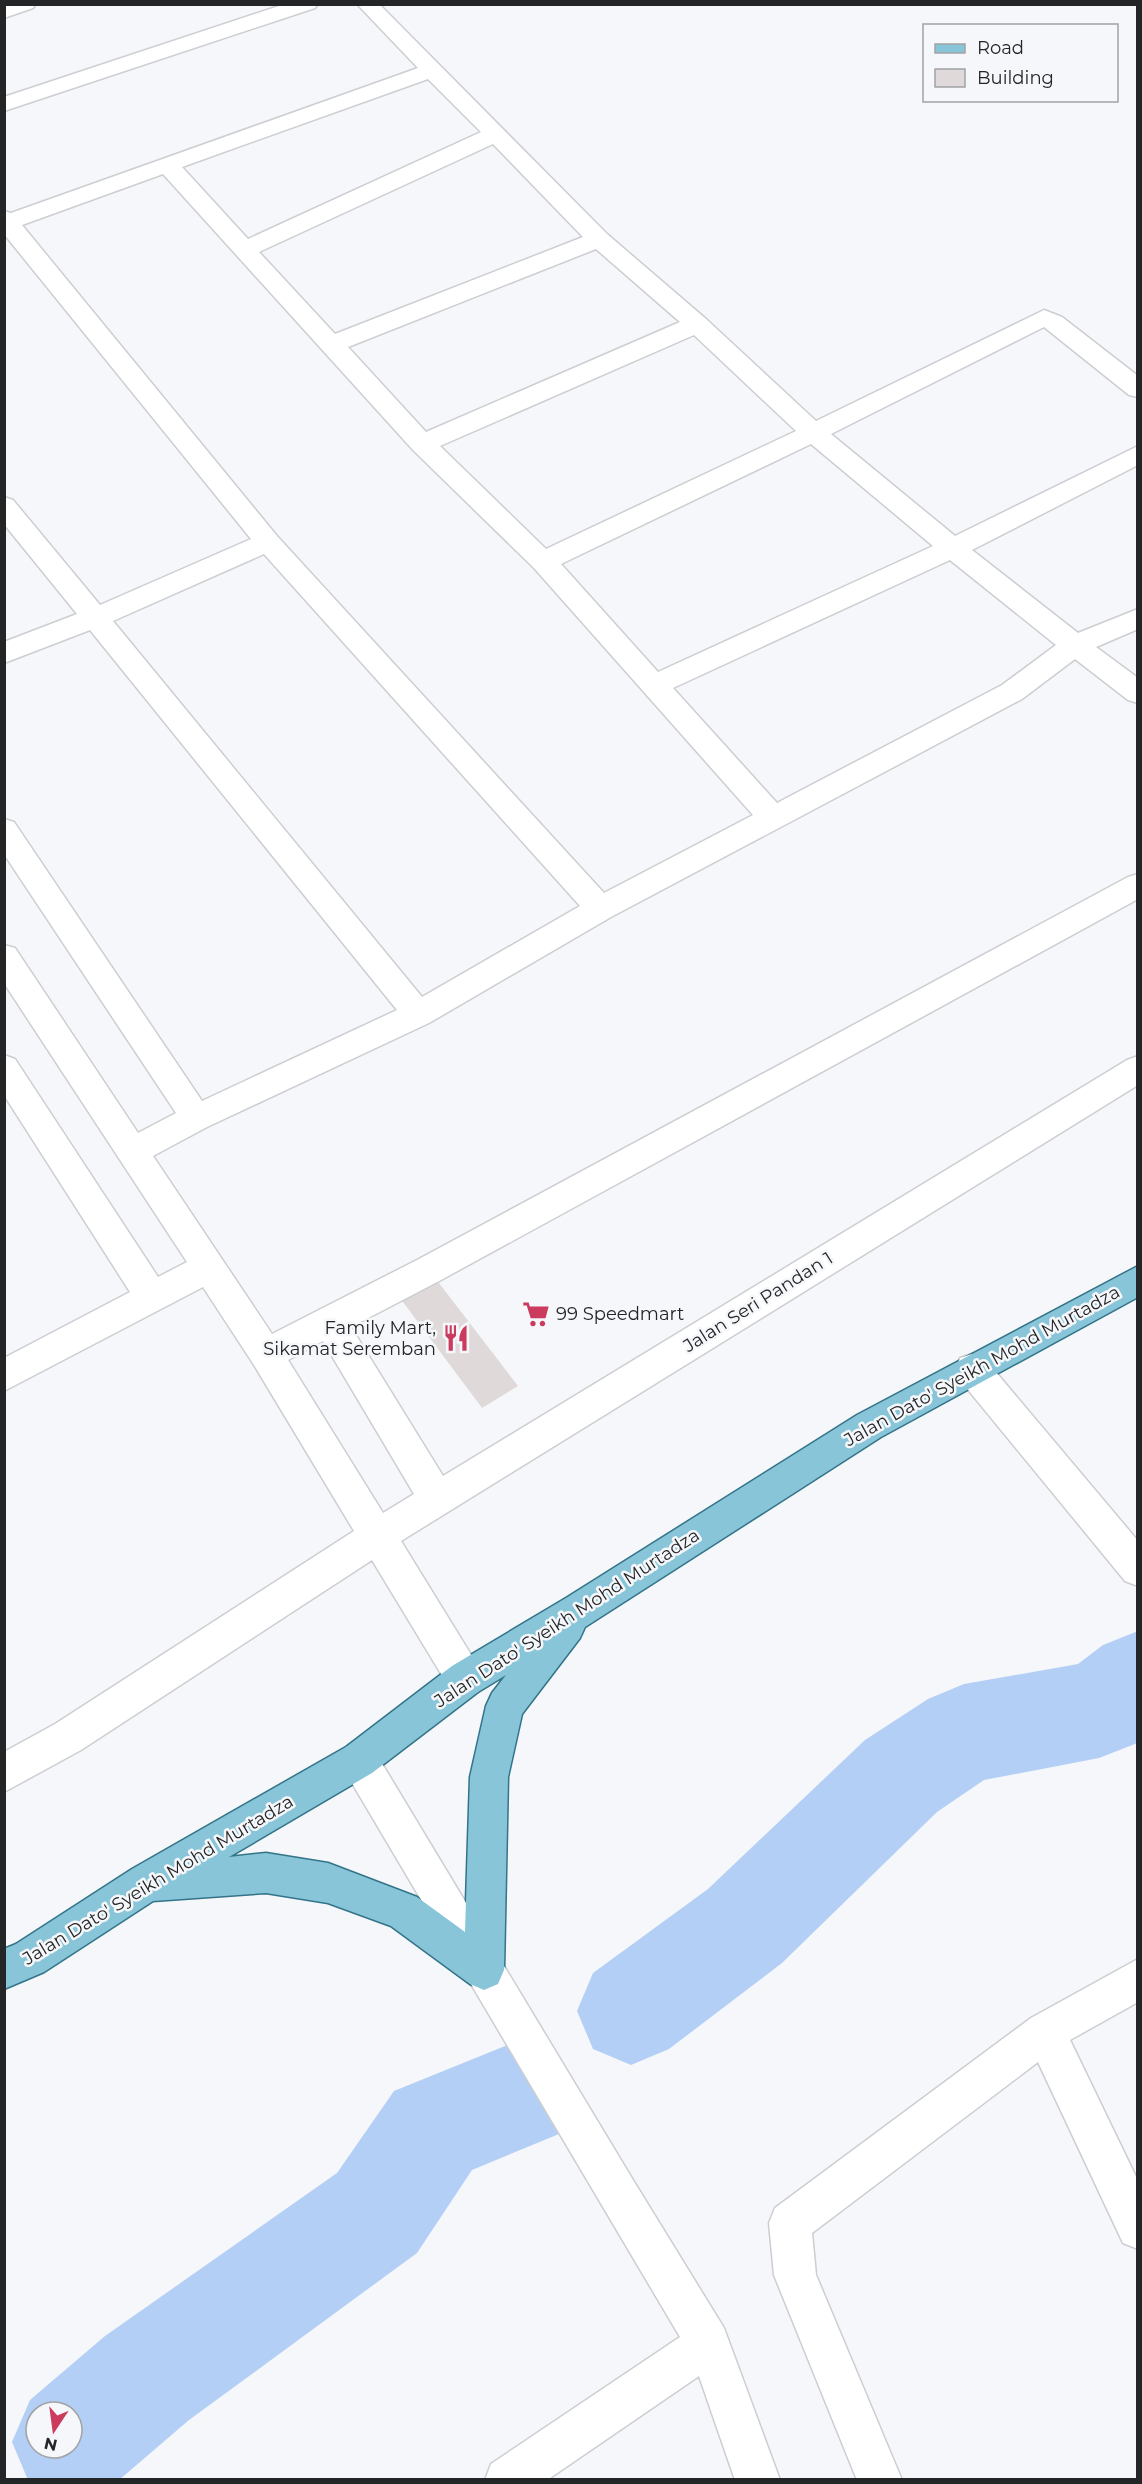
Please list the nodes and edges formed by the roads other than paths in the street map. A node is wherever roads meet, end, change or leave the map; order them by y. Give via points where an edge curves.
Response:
1 (26, 4) edge
2 (308, 4) edge
3 (367, 4) edge
4 (4, 12) edge
5 (432, 70) junction
6 (4, 104) edge
7 (494, 135) junction
8 (166, 164) junction
9 (6, 221) edge
10 (599, 239) junction
11 (243, 250) junction
12 (697, 324) junction
13 (331, 345) junction
14 (1137, 389) edge
15 (813, 433) junction
16 (422, 444) junction
17 (1137, 454) edge
18 (4, 506) edge
19 (268, 542) junction
20 (953, 548) junction
21 (543, 561) junction
22 (95, 618) junction
23 (1137, 618) edge
24 (1076, 645) junction
25 (4, 653) edge
26 (654, 685) junction
27 (1137, 693) edge
28 (773, 818) junction
29 (4, 830) edge
30 (1137, 885) edge
31 (600, 909) junction
32 (4, 957) edge
33 (418, 1014) junction
34 (4, 1068) edge
35 (1137, 1069) edge
36 (196, 1118) junction
37 (132, 1152) junction
38 (208, 1267) junction
39 (1137, 1280) edge
40 (152, 1297) junction
41 (329, 1320) junction
42 (266, 1354) junction
43 (972, 1369) junction
44 (4, 1376) edge
45 (437, 1499) junction
46 (378, 1535) junction
47 (1137, 1569) edge
48 (579, 1610) junction
49 (465, 1679) junction
50 (359, 1760) junction
51 (4, 1773) edge
52 (146, 1883) junction
53 (4, 1970) edge
54 (484, 1970) junction
55 (1137, 1978) edge
56 (1045, 2032) junction
57 (1137, 2228) edge
58 (710, 2343) junction
59 (507, 2480) edge
60 (758, 2480) edge
61 (880, 2480) edge

1 - 4 street
2 - 6 street
3 - 5 street
5 - 7 street
5 - 8 street
7 - 10 street
7 - 11 street
8 - 9 street
8 - 11 street
9 - 19 street
10 - 12 street
10 - 13 street
11 - 13 street
12 - 15 street
12 - 16 street
13 - 16 street
14 - 15 street via 1044,318
15 - 20 street
15 - 21 street
16 - 21 street
17 - 20 street
18 - 22 street
19 - 22 street
19 - 31 street
20 - 24 street
20 - 26 street
21 - 26 street
22 - 25 street
22 - 33 street
23 - 24 street
24 - 27 street
24 - 28 street via 1012,692
26 - 28 street
28 - 31 street
29 - 36 street
30 - 41 street via 440,1264
31 - 33 street
32 - 37 street
33 - 36 street
34 - 40 street
35 - 45 street, Jalan Seri Pandan 1
36 - 37 street
37 - 38 street
38 - 40 street
38 - 42 street
39 - 43 main road, Jalan Dato' Syeikh Mohd Murtadza
40 - 44 street
41 - 42 street
41 - 45 street
42 - 46 street
43 - 47 street
43 - 48 main road, Jalan Dato' Syeikh Mohd Murtadza via 869,1426
45 - 46 street, Jalan Seri Pandan 1
46 - 49 street
46 - 51 street, Jalan Seri Pandan 1 via 68,1737
48 - 49 main road, Jalan Dato' Syeikh Mohd Murtadza
48 - 54 main road via 505,1706 489,1777
49 - 50 main road, Jalan Dato' Syeikh Mohd Murtadza
50 - 52 main road, Jalan Dato' Syeikh Mohd Murtadza
50 - 54 street
52 - 53 main road, Jalan Dato' Syeikh Mohd Murtadza via 30,1959
52 - 54 main road via 266,1873 328,1883 403,1911
54 - 58 street
55 - 56 street
56 - 57 street
56 - 61 street via 790,2223 795,2274
58 - 59 street
58 - 60 street

